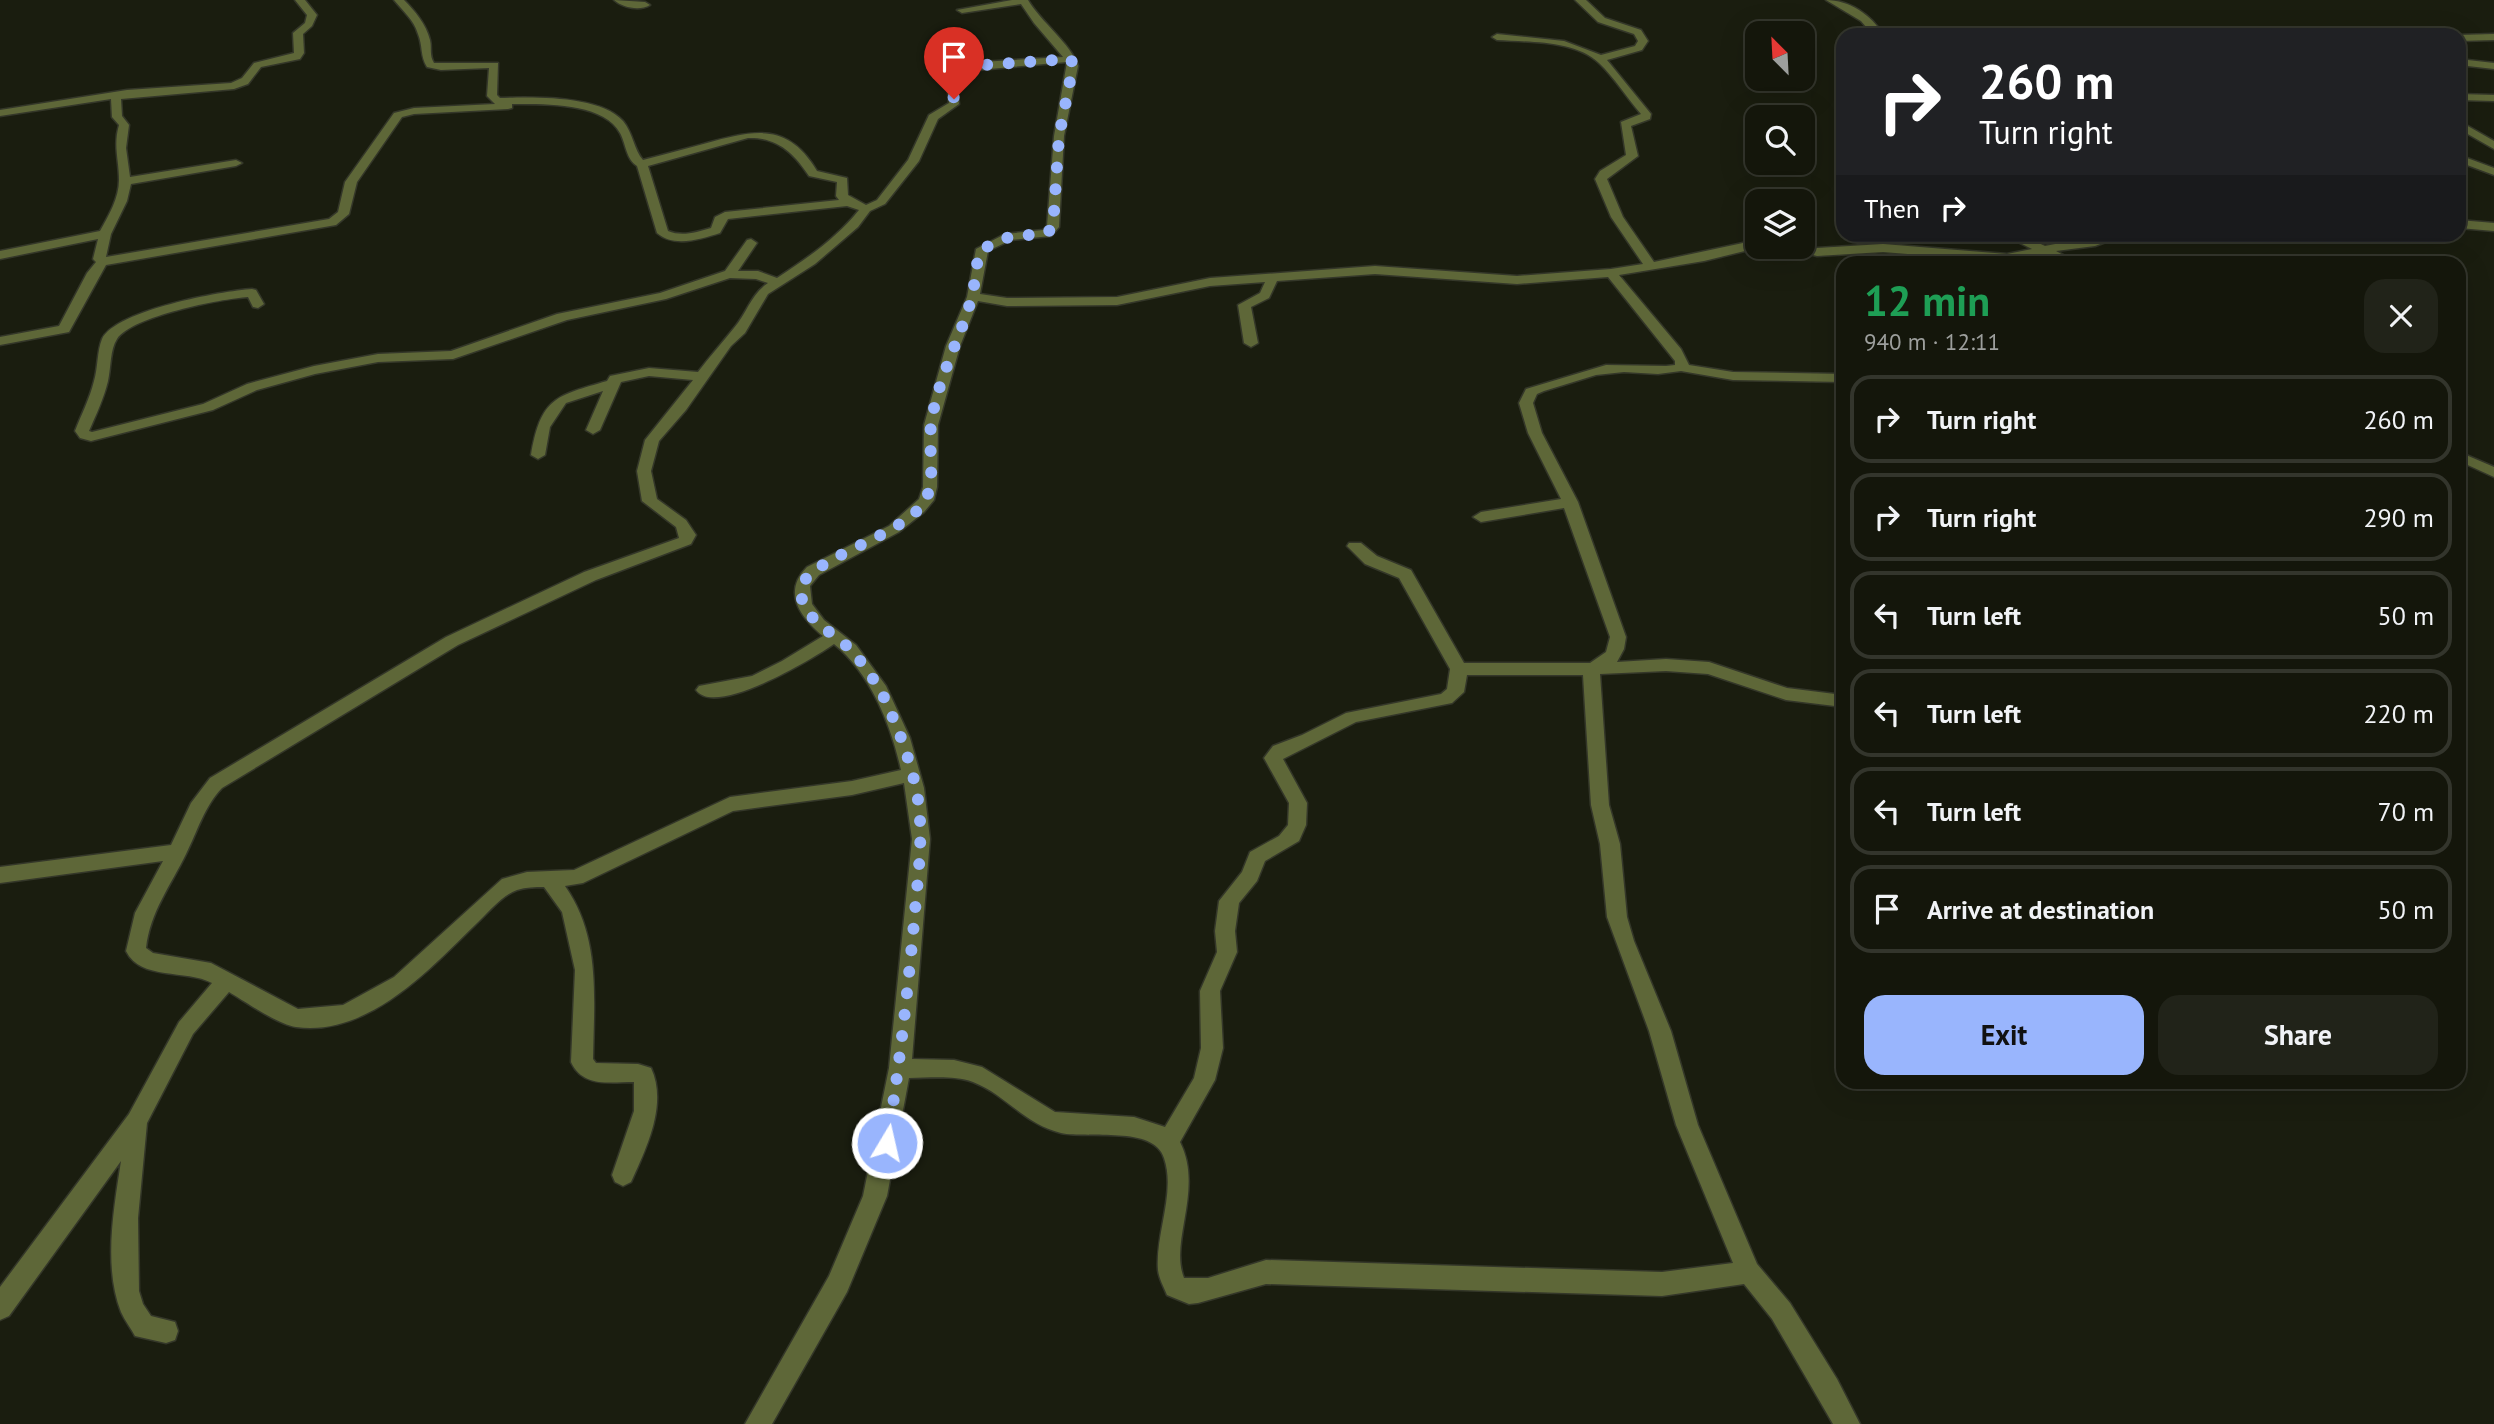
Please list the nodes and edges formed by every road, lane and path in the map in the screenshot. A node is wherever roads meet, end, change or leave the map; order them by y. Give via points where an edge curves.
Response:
1 (300, 0) edge
2 (399, 0) edge
3 (619, 0) edge
4 (1023, 0) edge
5 (1580, 0) edge
6 (1831, 0) edge
7 (645, 5) dead end
8 (962, 10) dead end
9 (1873, 28) edge
10 (1497, 37) dead end
11 (2494, 37) edge
12 (2466, 38) edge
13 (2466, 46) edge
14 (2478, 46) dead end
15 (1071, 59) junction
16 (1601, 59) junction
17 (2466, 63) edge
18 (2494, 66) edge
19 (118, 96) junction
20 (2466, 97) edge
21 (2494, 98) edge
22 (534, 99) junction
23 (0, 113) edge
24 (2466, 128) edge
25 (2494, 146) edge
26 (2466, 161) edge
27 (236, 163) dead end
28 (642, 164) junction
29 (2494, 172) edge
30 (125, 181) junction
31 (848, 202) junction
32 (866, 209) junction
33 (2466, 225) edge
34 (2494, 227) edge
35 (105, 234) junction
36 (1908, 242) edge
37 (2027, 242) edge
38 (2095, 242) edge
39 (751, 243) dead end
40 (1745, 246) edge
41 (1904, 250) junction
42 (2046, 250) junction
43 (1815, 252) edge
44 (0, 256) edge
45 (1909, 256) edge
46 (1981, 256) edge
47 (2017, 256) edge
48 (2058, 256) edge
49 (103, 261) junction
50 (1651, 266) junction
51 (1611, 272) junction
52 (729, 274) junction
53 (1272, 279) junction
54 (777, 282) junction
55 (973, 297) junction
56 (258, 304) dead end
57 (0, 341) edge
58 (1251, 343) dead end
59 (1682, 367) junction
60 (703, 377) junction
61 (1836, 378) edge
62 (611, 384) junction
63 (593, 430) dead end
64 (538, 455) dead end
65 (2466, 459) edge
66 (2494, 473) edge
67 (1570, 502) junction
68 (1481, 517) dead end
69 (1355, 546) dead end
70 (834, 636) junction
71 (1459, 669) junction
72 (1591, 669) junction
73 (705, 690) dead end
74 (1836, 700) edge
75 (912, 774) junction
76 (177, 852) junction
77 (0, 875) edge
78 (551, 880) junction
79 (227, 980) junction
80 (900, 1068) junction
81 (137, 1121) junction
82 (1168, 1142) junction
83 (623, 1175) dead end
84 (1749, 1272) junction
85 (0, 1308) edge
86 (166, 1331) dead end
87 (758, 1424) edge
88 (1847, 1424) edge

1 - 19 street via 312,15 298,33 296,57 258,65 240,83
2 - 22 street via 416,18 428,43 426,58 431,65 494,65 494,99
3 - 7 street
4 - 8 street
4 - 15 street
5 - 16 street via 1599,19 1642,36 1639,48
6 - 9 street
10 - 16 street via 1576,46
11 - 12 street
13 - 14 street
15 - 32 street via 950,70 954,104 933,117 913,161 881,202
15 - 55 street via 1059,136 1053,227 1047,233 1009,237 982,249
16 - 50 street via 1646,114 1625,124 1632,156 1601,179 1617,217
17 - 18 street
19 - 23 street
19 - 30 street via 114,101 124,125 118,140
20 - 21 street
22 - 28 street via 586,108 619,122 635,160
22 - 49 street via 514,106 398,115 351,182 343,214 332,222
24 - 25 street
26 - 29 street
27 - 30 street
28 - 31 street via 705,145 765,135 792,147 813,174 843,180 842,196
28 - 31 street via 663,233 669,237 716,230 725,216
30 - 35 street
31 - 32 street
32 - 54 street via 811,261
33 - 34 street
35 - 44 street
35 - 49 street via 98,254
36 - 41 street via 1910,246
37 - 42 street
38 - 42 street
39 - 52 street
40 - 50 street
41 - 43 street
41 - 45 street
41 - 46 street
42 - 47 street
42 - 48 street
49 - 57 street via 64,329
50 - 51 street
51 - 53 street via 1498,280 1375,270
51 - 59 street via 1676,352
52 - 54 street via 758,275
52 - 56 street via 663,296 562,317 453,355 334,365 252,387 174,417 91,437 82,431 102,383 107,346 120,328 171,308 234,294 252,293
53 - 55 street via 1210,282 1117,301 988,301
53 - 58 street via 1265,296 1244,305
54 - 60 street via 763,292 749,318
55 - 70 street via 953,346 931,425 926,500 894,529 821,566 801,586 807,610
59 - 61 street via 1709,375
59 - 67 street via 1664,371 1616,368 1531,392 1527,410 1535,433
60 - 62 street via 637,372
60 - 76 street via 652,440 644,471 650,501 686,529 685,541 590,576 452,641 260,755 202,796
62 - 63 street
62 - 64 street via 561,400 543,427
65 - 66 street
67 - 68 street
67 - 72 street via 1618,637 1614,656
69 - 71 street via 1371,560 1405,574
70 - 73 street via 750,685
70 - 75 street via 861,664 890,709
71 - 72 street
71 - 82 street via 1455,692 1446,699 1352,717 1273,758 1298,803 1297,825 1286,841 1257,857 1250,876 1229,901 1227,952 1210,991 1212,1048 1204,1080
72 - 74 street via 1709,668 1786,694
72 - 84 street via 1600,804 1610,844 1617,917 1660,1031 1687,1125
75 - 78 street via 790,798 730,804 595,871
75 - 80 street via 921,839
76 - 77 street
76 - 79 street via 151,898 137,933 136,951 148,961 204,970
78 - 79 street via 509,884 401,983 347,1013 295,1018
78 - 83 street via 570,910 585,970 582,1062 591,1072 638,1073 646,1079 647,1098
79 - 81 street via 186,1028
80 - 82 street via 971,1072 984,1076 1046,1120 1136,1128
80 - 87 street via 875,1196 838,1284
81 - 85 street
81 - 86 street via 126,1212 125,1269 132,1308 144,1327
82 - 84 street via 1178,1157 1180,1172 1169,1276 1187,1292 1266,1272 1662,1284
84 - 88 street via 1781,1311

